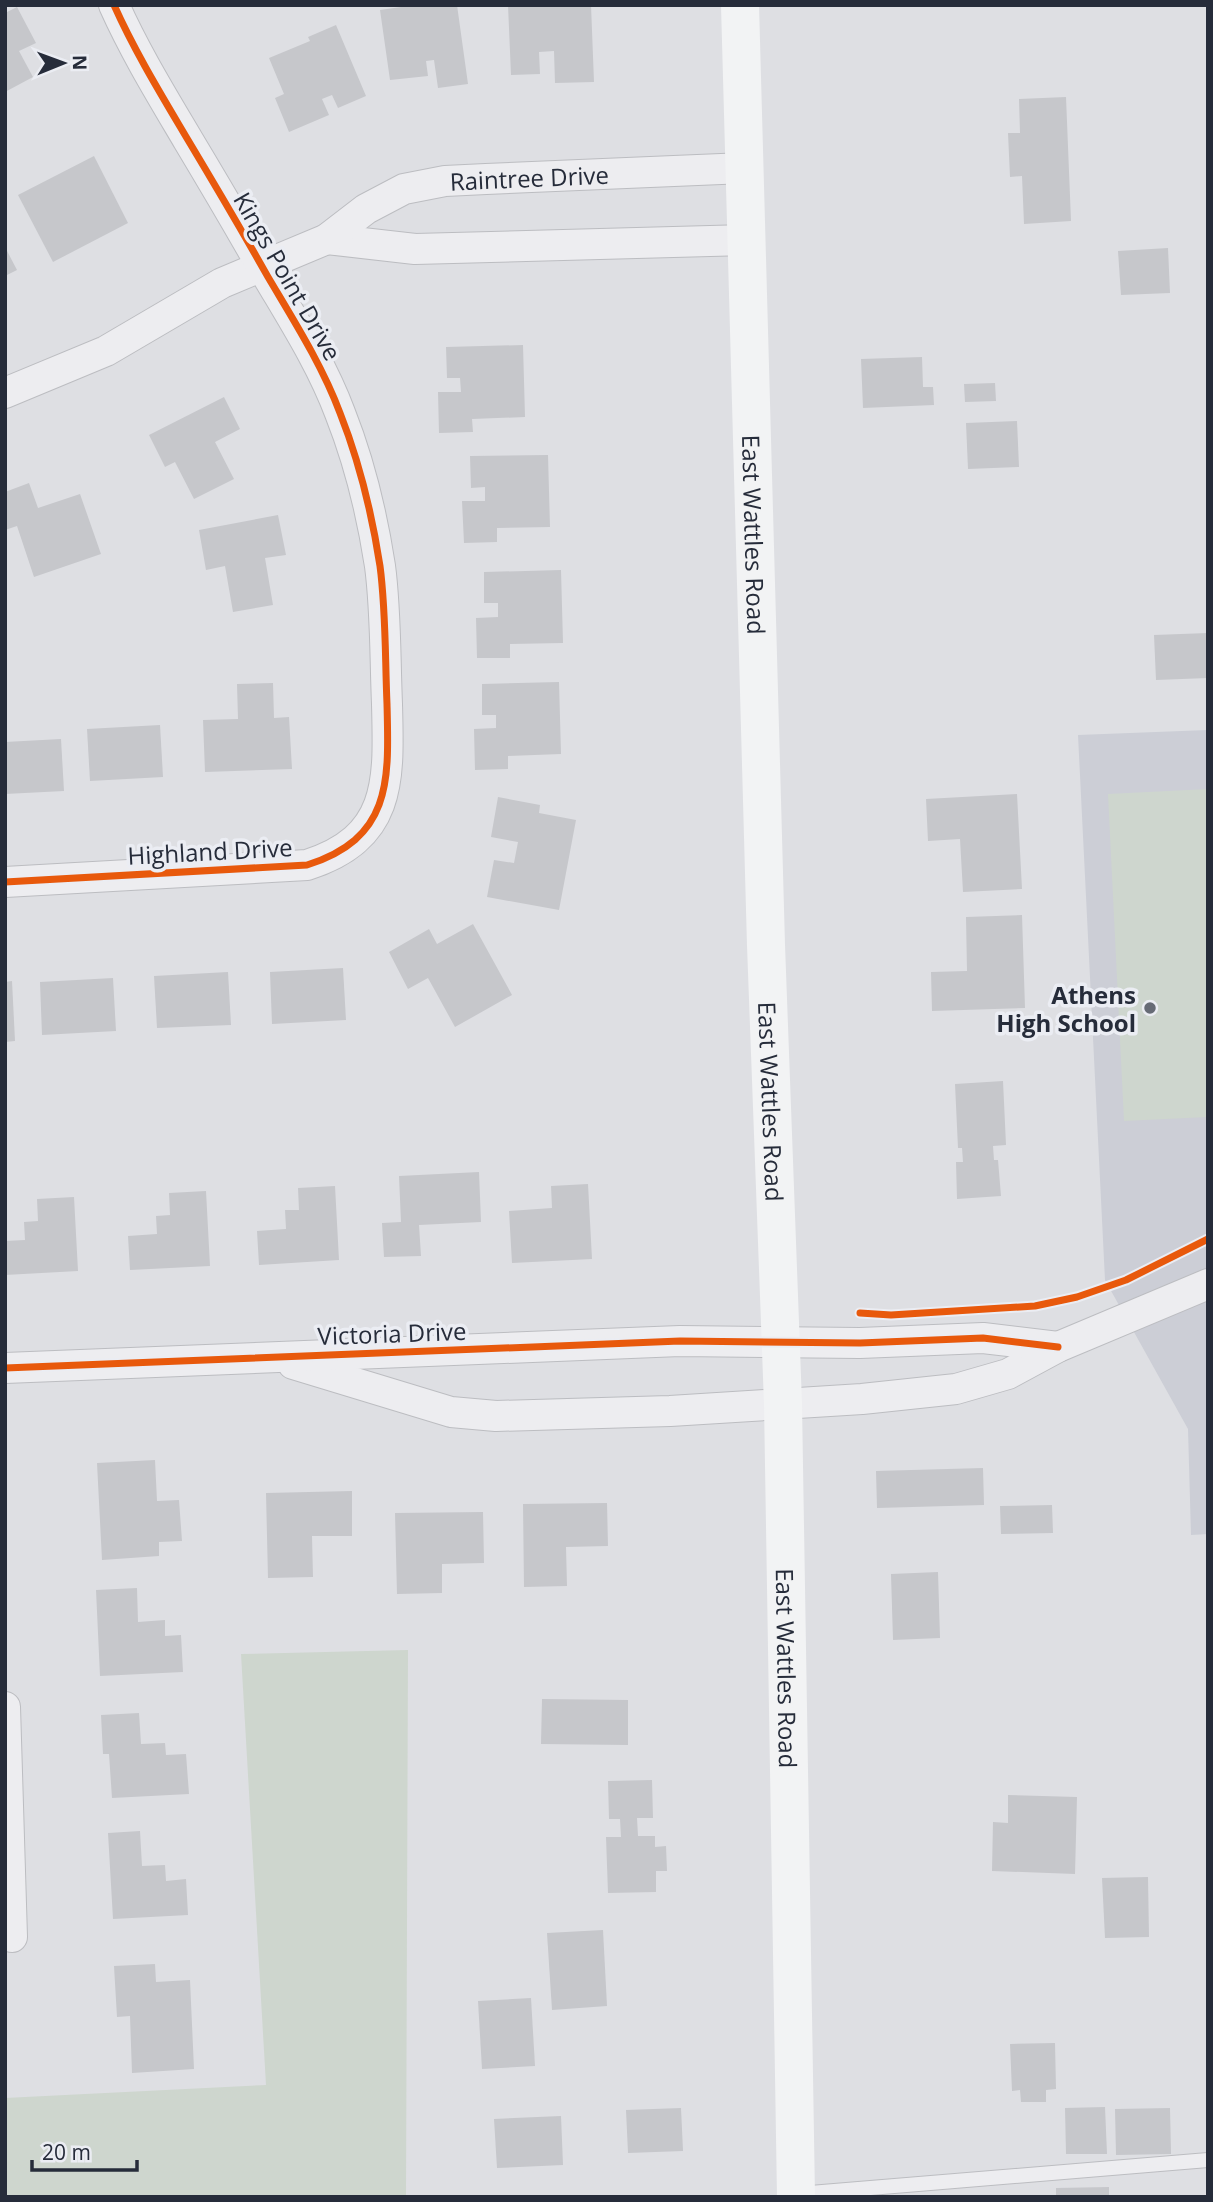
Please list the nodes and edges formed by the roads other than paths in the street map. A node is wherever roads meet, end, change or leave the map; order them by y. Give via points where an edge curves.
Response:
1 (114, 5) edge
2 (740, 5) edge
3 (745, 168) junction
4 (327, 239) junction
5 (747, 240) junction
6 (262, 266) junction
7 (5, 393) edge
8 (383, 793) joint
9 (5, 882) edge
10 (1208, 1284) edge
11 (780, 1341) junction
12 (1058, 1347) junction
13 (269, 1357) junction
14 (5, 1368) edge
15 (783, 1404) junction
16 (5, 1707) edge
17 (12, 1937) dead end
18 (1208, 2160) edge
19 (796, 2195) edge

1 - 6 street, Kings Point Drive
2 - 3 main road, East Wattles Road
3 - 4 street, Raintree Drive via 424,185 404,189 366,209
3 - 5 main road, East Wattles Road
4 - 5 street, Raintree Drive via 415,249
4 - 6 street, Raintree Drive
5 - 11 main road, East Wattles Road
6 - 7 street, Raintree Drive via 222,283 106,351
6 - 8 street, Kings Point Drive via 340,412 371,520 384,624 388,740
8 - 9 street, Highland Drive via 375,816 350,846 307,865
10 - 12 street, Victoria Drive
11 - 12 street, Victoria Drive via 983,1338
11 - 13 street, Victoria Drive via 680,1340
11 - 15 main road, East Wattles Road
12 - 15 street, Victoria Drive via 1008,1374 956,1389
13 - 14 street, Victoria Drive
13 - 15 street, Victoria Drive via 450,1412 496,1416
15 - 19 main road, East Wattles Road
16 - 17 street
18 - 19 lane

